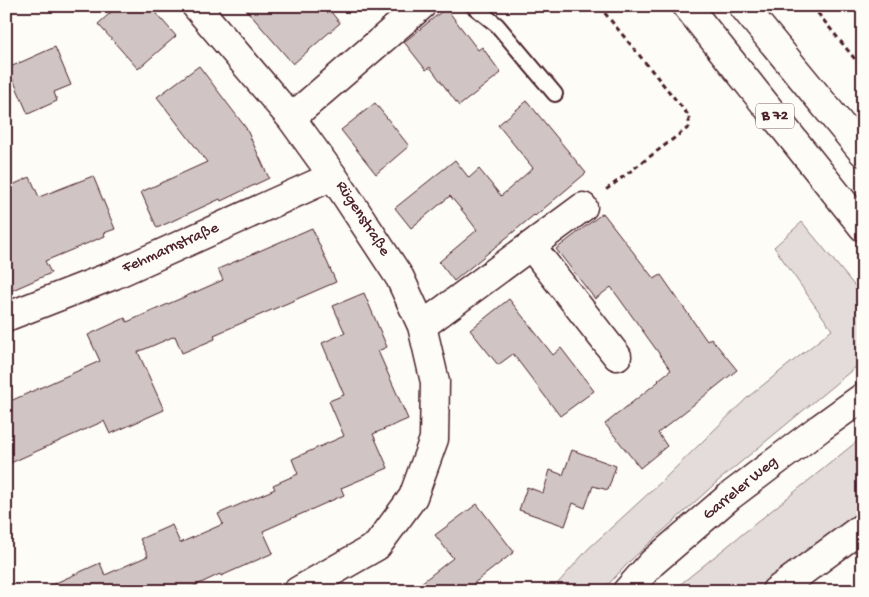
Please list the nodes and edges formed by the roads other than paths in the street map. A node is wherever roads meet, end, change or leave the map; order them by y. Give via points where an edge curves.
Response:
1 (196, 6) edge
2 (421, 6) edge
3 (473, 6) edge
4 (687, 6) edge
5 (744, 6) edge
6 (555, 94) dead end
7 (291, 118) junction
8 (863, 152) edge
9 (333, 176) junction
10 (583, 207) road end
11 (863, 227) edge
12 (532, 246) junction
13 (6, 317) edge
14 (422, 326) junction
15 (617, 356) dead end
16 (863, 397) edge
17 (863, 527) edge
18 (298, 591) edge
19 (627, 591) edge
20 (776, 591) edge

1 - 7 main road, Rügenstraße
2 - 7 main road
3 - 6 lane via 497,25
4 - 11 main road, B 72
5 - 8 main road, B 72
7 - 9 main road, Rügenstraße
9 - 13 main road, Fehmarnstraße via 114,275
9 - 14 main road, Rügenstraße via 400,278
10 - 12 main road
12 - 14 main road
12 - 15 main road
14 - 18 main road, Rügenstraße via 435,382 434,439 413,497 378,546
16 - 19 main road, Garreler Weg via 730,496 652,563
17 - 20 main road

